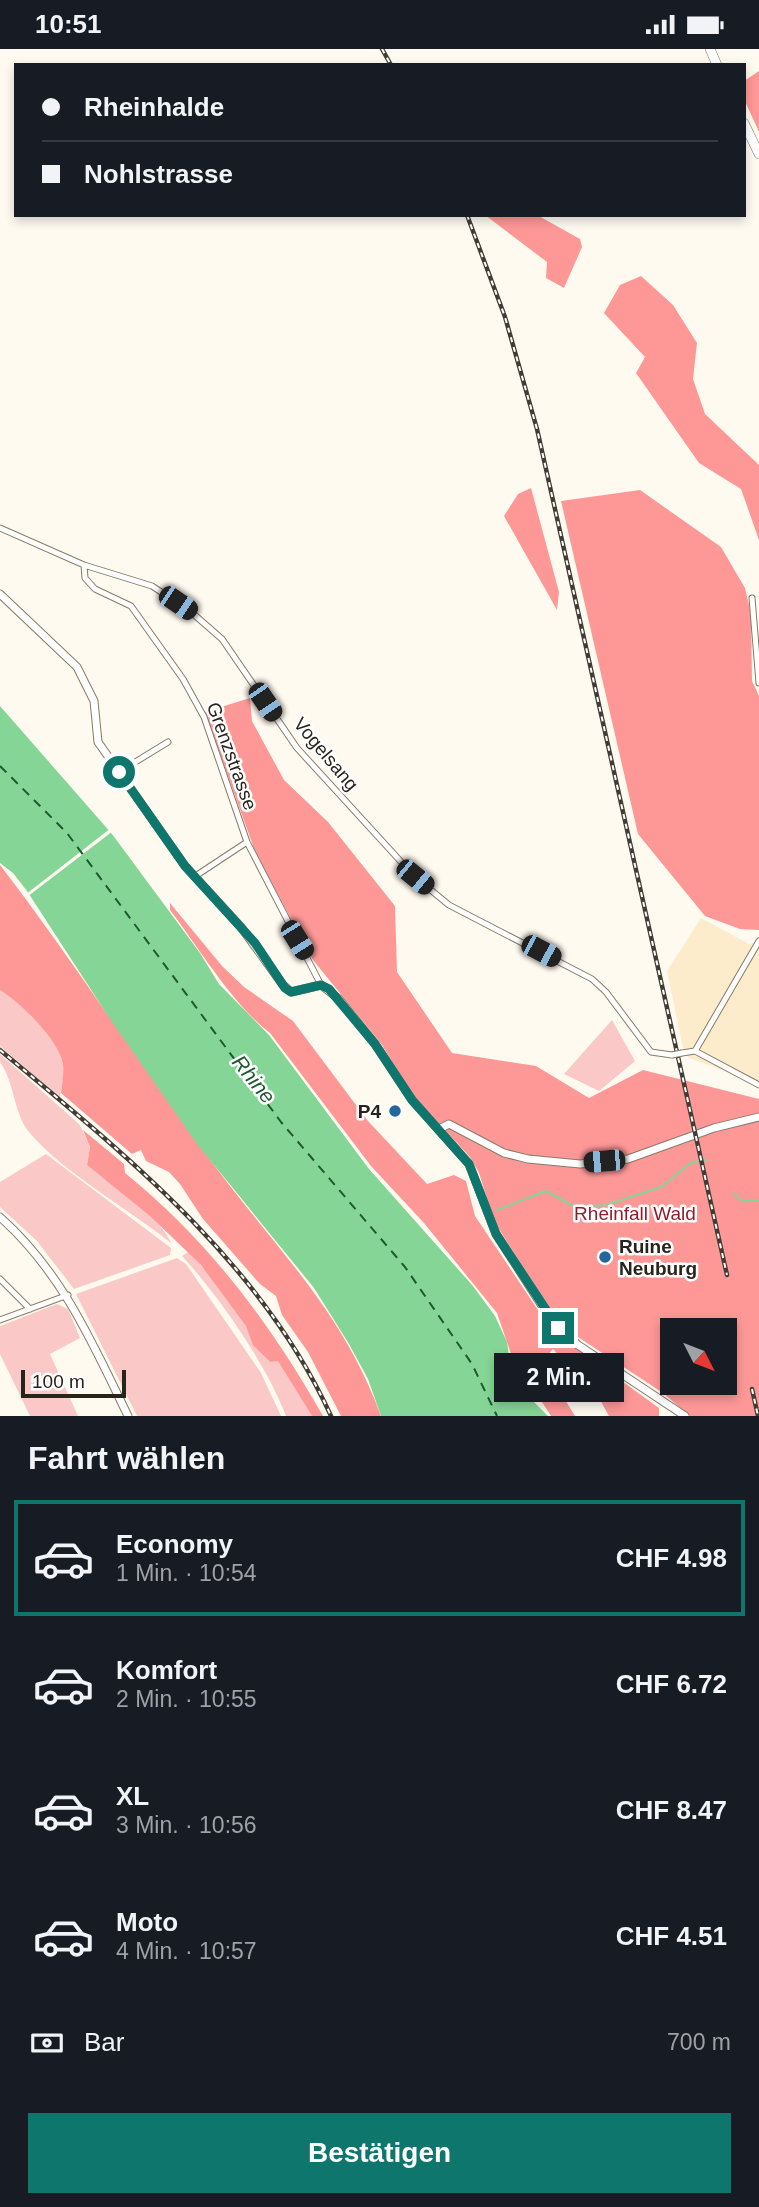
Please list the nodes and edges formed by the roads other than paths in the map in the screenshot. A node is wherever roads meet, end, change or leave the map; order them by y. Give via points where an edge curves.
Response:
1 (746, 127) edge
2 (759, 154) edge
3 (0, 528) edge
4 (84, 565) junction
5 (0, 594) edge
6 (752, 598) dead end
7 (759, 683) edge
8 (168, 742) dead end
9 (119, 772) junction
10 (247, 842) junction
11 (194, 877) junction
12 (759, 941) edge
13 (321, 985) junction
14 (695, 1051) junction
15 (759, 1085) edge
16 (759, 1117) edge
17 (439, 1129) junction
18 (0, 1217) edge
19 (0, 1279) edge
20 (68, 1295) junction
21 (30, 1309) junction
22 (0, 1320) edge
23 (128, 1416) edge
24 (685, 1416) edge

1 - 2 main road
3 - 4 street, Vogelsang
4 - 10 street, Grenzstrasse via 85,578 95,589 137,612 183,679 204,717
4 - 14 street, Vogelsang, bridge via 152,586 222,639 297,748 415,877 449,905 592,979 651,1052
5 - 9 street via 83,675 94,701 97,742
6 - 7 street
8 - 9 street
9 - 11 street
10 - 11 street
10 - 13 street, Grenzstrasse
11 - 13 street via 255,943 288,990
12 - 14 street
13 - 17 street via 348,1010 412,1100
14 - 15 street
16 - 17 street via 628,1159 580,1164 528,1159 504,1153 458,1127 449,1124
17 - 24 street via 469,1164 496,1234 558,1328
18 - 20 street via 39,1256
19 - 21 street
20 - 21 street
20 - 23 street
21 - 22 street

